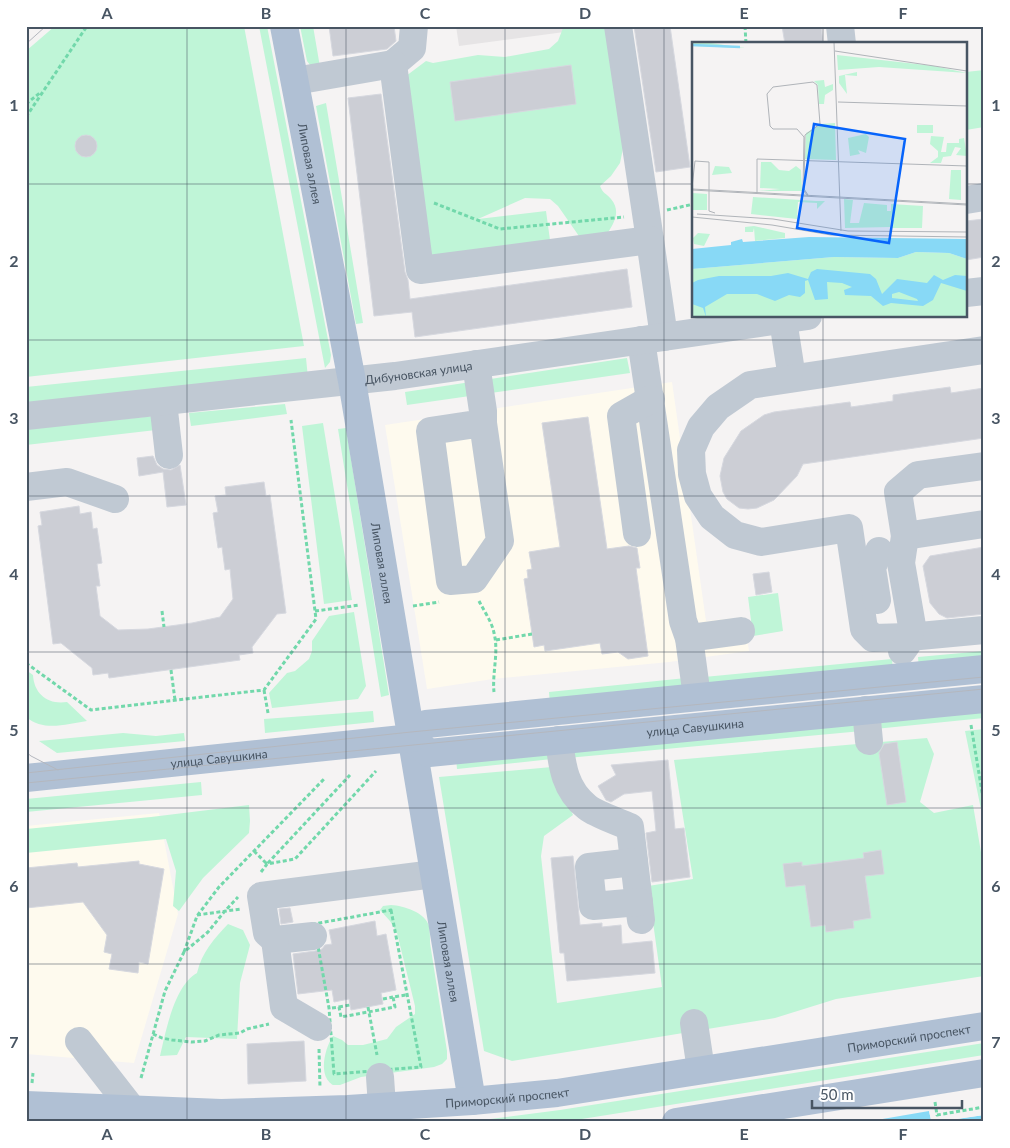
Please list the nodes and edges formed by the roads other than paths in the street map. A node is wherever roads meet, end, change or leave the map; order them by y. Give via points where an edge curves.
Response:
1 (284, 26) edge
2 (414, 26) edge
3 (618, 26) edge
4 (840, 26) edge
5 (842, 42) edge
6 (393, 64) junction
7 (295, 81) junction
8 (984, 197) edge
9 (968, 200) edge
10 (648, 227) junction
11 (984, 291) edge
12 (968, 293) edge
13 (796, 318) edge
14 (653, 339) junction
15 (984, 350) edge
16 (476, 364) junction
17 (792, 378) junction
18 (352, 381) junction
19 (651, 399) junction
20 (163, 402) junction
21 (26, 416) edge
22 (482, 423) junction
23 (170, 455) dead end
24 (984, 466) edge
25 (26, 487) edge
26 (115, 500) dead end
27 (984, 524) edge
28 (637, 534) dead end
29 (906, 536) junction
30 (879, 551) dead end
31 (984, 630) edge
32 (741, 631) dead end
33 (690, 638) junction
34 (900, 651) junction
35 (984, 669) edge
36 (697, 697) junction
37 (984, 698) edge
38 (866, 710) junction
39 (412, 738) junction
40 (559, 740) junction
41 (869, 741) dead end
42 (26, 778) edge
43 (634, 862) junction
44 (434, 874) junction
45 (313, 936) dead end
46 (275, 940) junction
47 (323, 1018) road end
48 (694, 1022) dead end
49 (984, 1026) edge
50 (79, 1041) dead end
51 (379, 1069) road end
52 (701, 1070) junction
53 (984, 1073) edge
54 (472, 1101) junction
55 (26, 1104) edge
56 (382, 1106) junction
57 (132, 1109) junction
58 (676, 1122) edge

1 - 7 main road, Липовая аллея
2 - 6 street via 412,48
3 - 10 street
4 - 5 street
6 - 7 street
6 - 10 street via 420,270
7 - 18 main road, Липовая аллея
8 - 9 street
10 - 14 street
11 - 12 street
13 - 14 street, Дибуновская улица
13 - 17 street
14 - 16 street, Дибуновская улица
14 - 19 street
15 - 17 street
16 - 18 street, Дибуновская улица
16 - 22 street
17 - 34 street via 750,385 718,407 701,427 691,450 692,474 698,496 712,517 735,535 761,542 849,528 864,629 873,638
18 - 20 street, Дибуновская улица
18 - 39 main road, Липовая аллея
19 - 28 street via 621,416
19 - 33 street via 683,621
20 - 21 street, Дибуновская улица
20 - 23 street
22 - 22 street via 430,431 450,581 474,579 500,541
24 - 29 street via 918,475 898,492
25 - 26 street via 66,482
27 - 29 street
29 - 34 street via 901,563 912,626
30 - 34 street via 872,568 880,621
31 - 34 street
32 - 33 street
33 - 36 street
34 - 35 main road
34 - 36 main road
36 - 39 main road via 426,724
37 - 38 main road, улица Савушкина
38 - 40 main road, улица Савушкина
38 - 41 street
39 - 40 main road, улица Савушкина via 429,753
39 - 42 main road, улица Савушкина
39 - 44 main road, Липовая аллея
40 - 43 street via 569,788 587,808 630,827
43 - 43 street via 640,911 593,906 589,867
44 - 46 street via 261,896 267,933
44 - 54 main road, Липовая аллея
45 - 46 street
46 - 47 street via 284,1007
48 - 52 street
49 - 52 main road, Приморский проспект
50 - 57 street
51 - 56 street
52 - 54 main road, Приморский проспект via 557,1093
53 - 58 main road
54 - 56 main road, Приморский проспект
55 - 57 main road, Приморский проспект
56 - 57 main road, Приморский проспект via 220,1113

